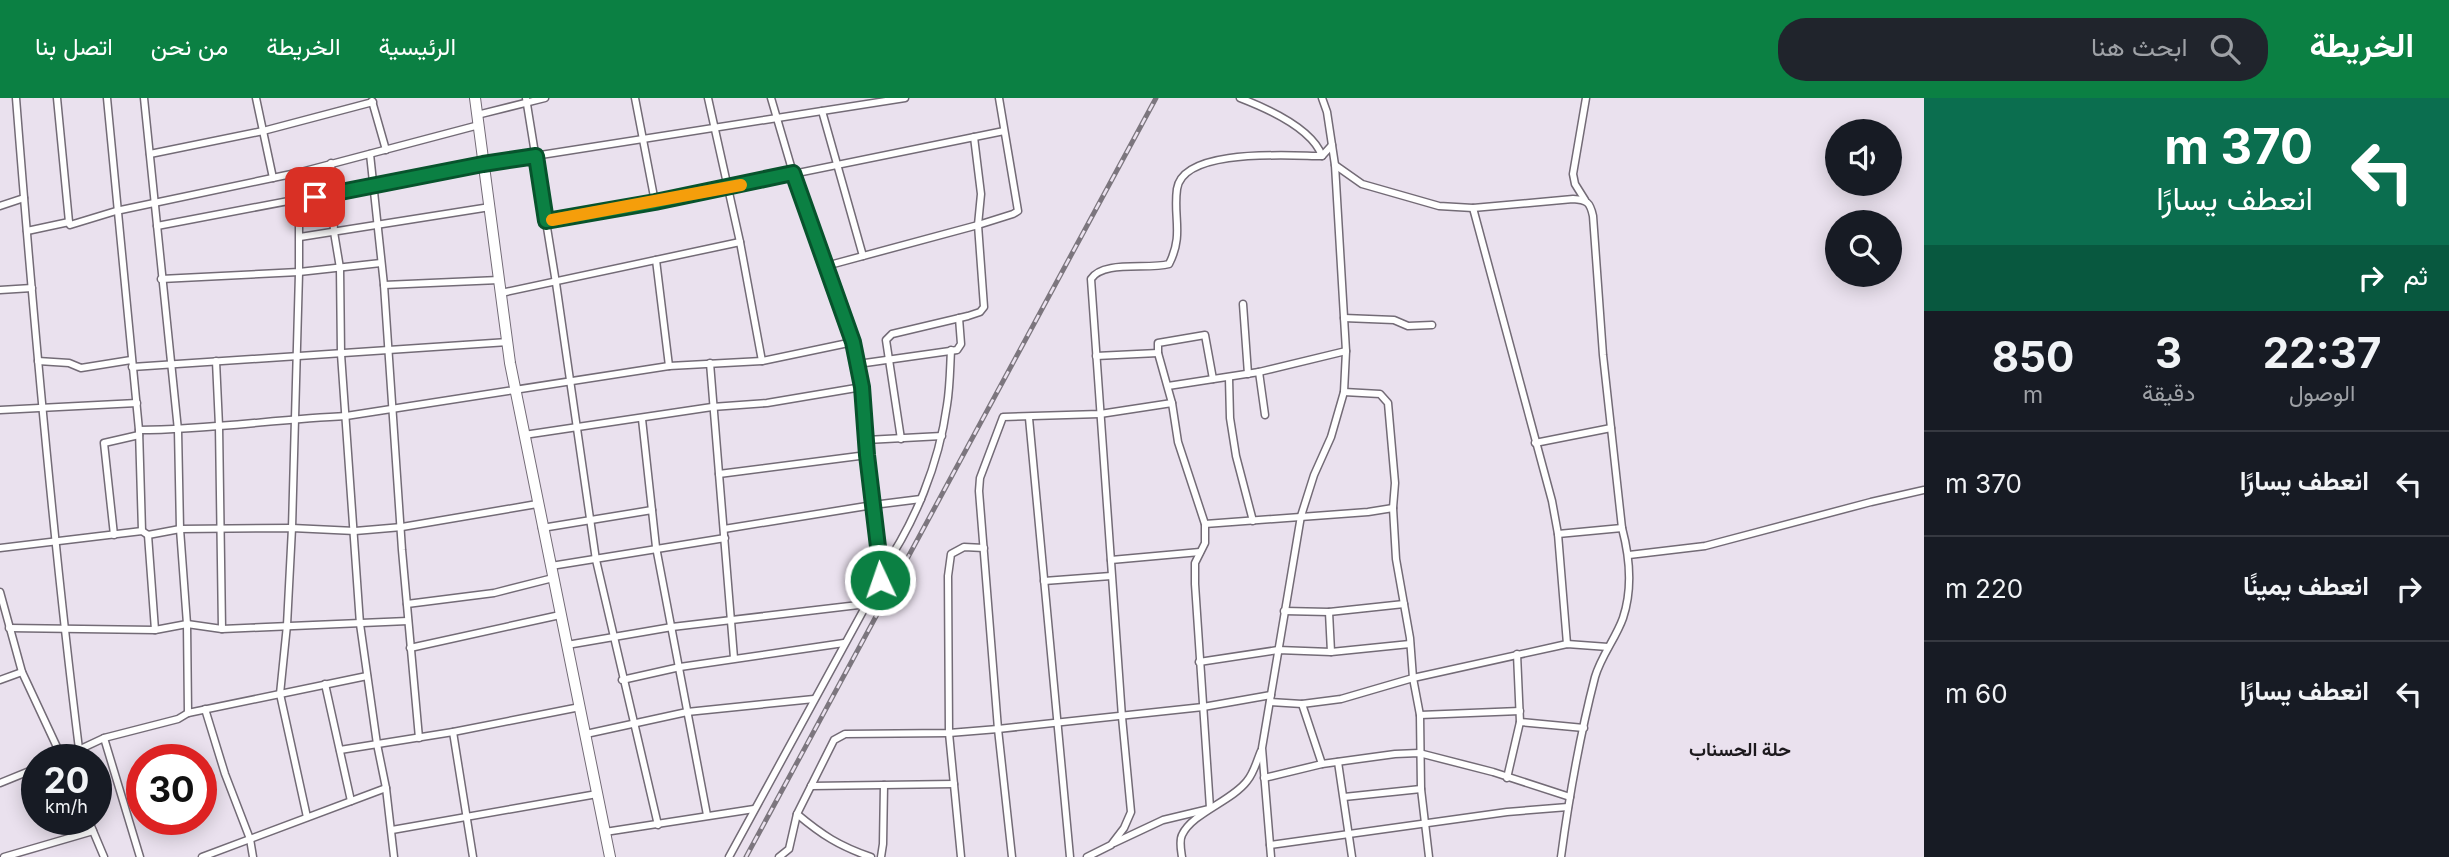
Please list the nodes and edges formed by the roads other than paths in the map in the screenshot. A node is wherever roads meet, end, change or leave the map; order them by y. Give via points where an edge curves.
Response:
1 (16, 98) edge
2 (57, 98) edge
3 (107, 98) edge
4 (144, 98) edge
5 (256, 98) edge
6 (475, 98) edge
7 (545, 98) edge
8 (635, 98) edge
9 (708, 98) edge
10 (771, 98) edge
11 (905, 98) edge
12 (999, 98) edge
13 (1240, 98) edge
14 (1322, 98) edge
15 (1586, 98) edge
16 (372, 100) edge
17 (527, 100) edge
18 (822, 111) junction
19 (777, 118) junction
20 (478, 120) junction
21 (714, 127) junction
22 (263, 131) junction
23 (1004, 131) junction
24 (974, 136) junction
25 (642, 138) junction
26 (1332, 145) junction
27 (386, 150) junction
28 (150, 154) junction
29 (370, 154) junction
30 (536, 156) junction
31 (1322, 156) junction
32 (331, 163) junction
33 (483, 164) junction
34 (838, 164) junction
35 (1335, 165) junction
36 (301, 172) junction
37 (793, 173) junction
38 (273, 178) junction
39 (372, 186) junction
40 (727, 188) junction
41 (332, 194) junction
42 (24, 198) junction
43 (299, 200) junction
44 (1585, 200) junction
45 (655, 202) junction
46 (155, 203) junction
47 (0, 206) edge
48 (490, 206) junction
49 (1473, 208) junction
50 (116, 211) junction
51 (546, 221) junction
52 (69, 222) junction
53 (978, 225) junction
54 (157, 226) junction
55 (376, 226) junction
56 (27, 232) junction
57 (334, 232) junction
58 (300, 237) junction
59 (740, 242) junction
60 (863, 256) junction
61 (656, 260) junction
62 (381, 263) junction
63 (826, 266) junction
64 (340, 268) junction
65 (299, 272) junction
66 (161, 279) junction
67 (499, 280) junction
68 (556, 283) junction
69 (384, 285) junction
70 (32, 288) junction
71 (0, 290) edge
72 (501, 293) junction
73 (1243, 304) dead end
74 (959, 318) junction
75 (1344, 318) junction
76 (1432, 325) dead end
77 (508, 342) junction
78 (853, 342) junction
79 (388, 351) junction
80 (951, 351) junction
81 (1346, 351) junction
82 (1158, 352) junction
83 (341, 354) junction
84 (1096, 356) junction
85 (295, 357) junction
86 (889, 360) junction
87 (38, 361) junction
88 (216, 361) junction
89 (762, 361) junction
90 (131, 363) junction
91 (171, 363) junction
92 (710, 363) junction
93 (858, 364) junction
94 (669, 366) junction
95 (1259, 372) junction
96 (1248, 374) junction
97 (1229, 378) junction
98 (1213, 379) junction
99 (570, 381) junction
100 (1168, 386) junction
101 (862, 387) junction
102 (515, 389) junction
103 (1344, 392) junction
104 (136, 403) junction
105 (1172, 403) junction
106 (712, 407) junction
107 (41, 409) junction
108 (0, 410) edge
109 (394, 410) junction
110 (1100, 414) junction
111 (1265, 415) dead end
112 (346, 416) junction
113 (295, 418) junction
114 (1030, 418) junction
115 (642, 419) junction
116 (219, 426) junction
117 (1611, 428) junction
118 (576, 429) junction
119 (178, 430) junction
120 (139, 433) junction
121 (523, 435) junction
122 (942, 436) junction
123 (901, 439) junction
124 (866, 440) junction
125 (1535, 443) junction
126 (867, 455) junction
127 (719, 474) junction
128 (1924, 491) edge
129 (921, 499) junction
130 (537, 504) junction
131 (873, 505) junction
132 (1393, 508) junction
133 (652, 510) junction
134 (1301, 516) junction
135 (590, 521) junction
136 (1253, 522) junction
137 (1205, 523) junction
138 (402, 527) junction
139 (292, 528) junction
140 (542, 528) junction
141 (1622, 528) junction
142 (180, 529) junction
143 (724, 529) junction
144 (221, 530) junction
145 (355, 531) junction
146 (145, 533) junction
147 (1558, 534) junction
148 (114, 535) junction
149 (725, 538) junction
150 (57, 542) junction
151 (656, 547) junction
152 (0, 548) edge
153 (984, 548) junction
154 (1200, 552) junction
155 (1629, 555) junction
156 (596, 560) junction
157 (1111, 560) junction
158 (551, 566) junction
159 (881, 572) junction
160 (1111, 576) junction
161 (553, 578) junction
162 (1044, 581) junction
163 (0, 592) edge
164 (407, 604) junction
165 (867, 604) junction
166 (1404, 604) junction
167 (1284, 611) junction
168 (1329, 612) junction
169 (560, 615) junction
170 (408, 621) junction
171 (731, 621) junction
172 (187, 624) junction
173 (359, 624) junction
174 (287, 625) junction
175 (63, 627) junction
176 (672, 627) junction
177 (9, 628) junction
178 (222, 629) junction
179 (155, 630) junction
180 (612, 638) junction
181 (845, 643) junction
182 (1567, 644) junction
183 (567, 645) junction
184 (1410, 645) junction
185 (1608, 646) junction
186 (410, 648) junction
187 (1278, 650) junction
188 (1331, 652) junction
189 (1517, 654) junction
190 (734, 659) junction
191 (1199, 662) junction
192 (680, 667) junction
193 (22, 672) junction
194 (367, 676) junction
195 (1413, 678) junction
196 (0, 680) edge
197 (622, 680) junction
198 (325, 684) junction
199 (280, 694) junction
200 (1270, 698) junction
201 (814, 699) junction
202 (1302, 704) junction
203 (580, 707) junction
204 (1203, 707) junction
205 (205, 709) junction
206 (1520, 711) junction
207 (687, 712) junction
208 (188, 713) junction
209 (1420, 715) junction
210 (1122, 717) junction
211 (1057, 722) junction
212 (1520, 722) junction
213 (633, 725) junction
214 (1584, 728) junction
215 (998, 729) junction
216 (453, 732) junction
217 (948, 733) junction
218 (586, 734) junction
219 (104, 738) junction
220 (419, 738) junction
221 (53, 744) edge
222 (78, 744) edge
223 (89, 744) edge
224 (377, 744) junction
225 (1262, 748) junction
226 (340, 750) junction
227 (1419, 753) junction
228 (1338, 762) junction
229 (1322, 764) junction
230 (21, 774) edge
231 (1265, 778) junction
232 (1507, 778) junction
233 (0, 783) edge
234 (954, 784) junction
235 (884, 785) junction
236 (811, 786) junction
237 (386, 788) junction
238 (1420, 789) junction
239 (597, 794) junction
240 (1344, 797) junction
241 (1570, 797) junction
242 (351, 801) junction
243 (1212, 807) junction
244 (1568, 807) junction
245 (754, 809) junction
246 (797, 814) junction
247 (707, 815) junction
248 (467, 816) junction
249 (307, 817) junction
250 (1424, 824) junction
251 (658, 825) junction
252 (392, 830) junction
253 (605, 832) junction
254 (1348, 834) junction
255 (79, 835) edge
256 (95, 835) edge
257 (250, 839) junction
258 (1111, 845) junction
259 (1270, 845) junction
260 (4, 857) edge
261 (104, 857) edge
262 (140, 857) edge
263 (202, 857) edge
264 (253, 857) edge
265 (394, 857) edge
266 (472, 857) edge
267 (610, 857) edge
268 (729, 857) edge
269 (779, 857) edge
270 (871, 857) edge
271 (881, 857) edge
272 (961, 857) edge
273 (1012, 857) edge
274 (1070, 857) edge
275 (1087, 857) edge
276 (1182, 857) edge
277 (1271, 857) edge
278 (1352, 857) edge
279 (1429, 857) edge
280 (1561, 857) edge

1 - 42 street
2 - 52 street
3 - 50 street
4 - 28 street
5 - 22 street
6 - 20 main road
7 - 17 street
8 - 25 street
9 - 21 street
10 - 19 street
11 - 18 street
12 - 23 street
13 - 31 street via 1306,134
14 - 26 street
15 - 44 street via 1573,174
16 - 22 street
16 - 27 street
17 - 20 street
17 - 30 street
18 - 19 street
18 - 34 street
19 - 21 street
19 - 37 street
20 - 27 street
20 - 33 main road
21 - 25 street
21 - 40 street
22 - 28 street
22 - 38 street
23 - 24 street
23 - 53 street via 1018,211
24 - 34 street
24 - 53 street via 981,194
25 - 30 street
25 - 45 street
26 - 31 street
26 - 35 street
27 - 29 street
28 - 46 street
29 - 32 street
29 - 39 street
30 - 33 street
30 - 51 street
31 - 84 street via 1225,158 1191,168 1177,190 1178,233 1169,264 1110,268 1093,275
32 - 36 street
32 - 41 street
33 - 39 street
33 - 48 main road
34 - 37 street
34 - 60 street
35 - 49 street via 1362,184 1418,201
35 - 75 street
36 - 38 street
36 - 43 street
37 - 40 street
37 - 63 street
38 - 46 street
39 - 41 street
39 - 55 street
40 - 45 street
40 - 59 street
41 - 43 street
41 - 57 street
42 - 47 street
42 - 56 street
43 - 54 street
43 - 58 street
44 - 49 street
44 - 117 street via 1593,216
45 - 51 street
46 - 50 street
46 - 54 street
48 - 55 street
48 - 67 main road
49 - 125 street
50 - 52 street
50 - 90 street
51 - 68 street
52 - 56 street
53 - 60 street
53 - 74 street via 984,307
54 - 66 street
55 - 57 street
55 - 62 street
56 - 70 street
57 - 58 street
57 - 64 street
58 - 65 street
59 - 61 street
59 - 89 street
60 - 63 street
61 - 68 street
61 - 94 street
62 - 64 street
62 - 69 street
63 - 78 street
64 - 65 street
64 - 83 street
65 - 66 street
65 - 85 street
66 - 91 street
67 - 69 street
67 - 72 main road
68 - 72 street
68 - 99 street
69 - 79 street
70 - 71 street
70 - 87 street
72 - 77 main road
73 - 96 street
74 - 80 street via 961,344
74 - 86 street via 888,336
75 - 76 street
75 - 81 street
77 - 79 street
77 - 102 main road
78 - 89 street
78 - 93 street
79 - 83 street
79 - 109 street
80 - 86 street
80 - 122 street
81 - 95 street
81 - 103 street
82 - 84 street
82 - 98 street via 1160,341 1205,335
82 - 100 street
83 - 85 street
83 - 112 street
84 - 110 street
85 - 88 street
85 - 113 street
86 - 93 street
86 - 123 street
87 - 90 street via 81,368
87 - 107 street
88 - 91 street
88 - 116 street
89 - 92 street
90 - 91 street
90 - 104 street
91 - 119 street
92 - 94 street
92 - 106 street
93 - 101 street
94 - 99 street
95 - 96 street
95 - 111 street
96 - 97 street
97 - 98 street
97 - 136 street via 1234,443
98 - 100 street
99 - 102 street
99 - 118 street
100 - 105 street
101 - 106 street
101 - 124 street
102 - 109 street
102 - 121 main road
103 - 132 street via 1380,394 1388,403
103 - 134 street
104 - 107 street
104 - 120 street
105 - 110 street
105 - 137 street via 1180,450
106 - 115 street
106 - 127 street
107 - 108 street
107 - 150 street
109 - 112 street
109 - 138 street
110 - 114 street
110 - 157 street
112 - 113 street
112 - 145 street
113 - 116 street
113 - 139 street
114 - 153 street via 1003,417 980,478
114 - 162 street
115 - 118 street
115 - 133 street
116 - 119 street
116 - 144 street
117 - 125 street
117 - 141 street
118 - 121 street
118 - 135 street
119 - 120 street
119 - 142 street
120 - 146 street
120 - 148 street via 104,443
121 - 130 main road
122 - 123 street
122 - 129 street
123 - 124 street
124 - 126 street
125 - 147 street
126 - 127 street
126 - 131 street
127 - 143 street
128 - 155 street via 1705,546
129 - 131 street
129 - 159 street
130 - 138 street
130 - 140 main road
131 - 143 street
131 - 159 street
132 - 134 street
132 - 166 street
133 - 135 street
133 - 151 street
134 - 136 street
134 - 167 street
135 - 140 street
135 - 156 street
136 - 137 street
137 - 154 street
138 - 145 street
138 - 164 street
139 - 144 street
139 - 145 street
139 - 174 street
140 - 158 main road
141 - 147 street
141 - 155 street
142 - 144 street
142 - 146 street
142 - 172 street
143 - 149 street
144 - 178 street
145 - 173 street
146 - 148 street
146 - 179 street
147 - 182 street
148 - 150 street
149 - 151 street
149 - 171 street
150 - 152 street
150 - 175 street
151 - 156 street
151 - 176 street
153 - 215 street
153 - 217 street via 964,547 951,554
154 - 157 street
154 - 191 street via 1195,563
155 - 185 street via 1623,618
156 - 158 street
156 - 180 street
157 - 160 street
158 - 161 main road
159 - 165 street
160 - 162 street
160 - 210 street
161 - 164 street via 494,593
161 - 169 main road
162 - 211 street
163 - 177 street
164 - 170 street
165 - 171 street
165 - 181 street
166 - 168 street
166 - 184 street
167 - 168 street
167 - 187 street
168 - 188 street
169 - 183 main road
169 - 186 street
170 - 173 street
170 - 186 street
171 - 176 street
171 - 190 street
172 - 178 street
172 - 179 street
172 - 208 street
173 - 174 street
173 - 194 street
174 - 178 street
174 - 199 street
175 - 177 street
175 - 179 street
175 - 222 street
176 - 180 street
176 - 192 street
177 - 193 street
180 - 183 street
180 - 197 street
181 - 190 street
181 - 201 street
182 - 185 street
182 - 189 street
183 - 203 main road
184 - 188 street
184 - 195 street
185 - 214 street via 1596,674
186 - 220 street
187 - 188 street
187 - 191 street
187 - 200 street
189 - 195 street
189 - 206 street
190 - 192 street
191 - 204 street
192 - 197 street
192 - 207 street
193 - 196 street
193 - 221 street
194 - 198 street
194 - 224 street
195 - 202 street via 1341,699
195 - 209 street
197 - 213 street
198 - 199 street
198 - 226 street
199 - 205 street
199 - 249 street
200 - 202 street
200 - 204 street
200 - 225 street
201 - 207 street
201 - 245 street
202 - 229 street
203 - 216 street
203 - 218 main road
204 - 210 street
204 - 243 street
205 - 208 street
205 - 257 street
206 - 209 street
206 - 212 street
207 - 213 street
207 - 247 street
208 - 219 street
209 - 227 street
210 - 211 street
210 - 258 street via 1131,812
211 - 215 street
211 - 274 street
212 - 214 street
212 - 232 street
213 - 218 street
213 - 251 street
214 - 241 street
215 - 217 street
215 - 273 street
216 - 220 street
216 - 248 street
217 - 234 street
217 - 236 street via 845,734 834,740
218 - 239 main road
219 - 223 street
219 - 262 street
220 - 224 street
224 - 226 street
224 - 237 street
225 - 231 street
225 - 243 street via 1249,780
226 - 242 street
227 - 228 street
227 - 232 street
227 - 238 street
228 - 229 street
228 - 240 street
229 - 231 street
230 - 233 street
231 - 259 street
232 - 241 street
234 - 235 street
234 - 272 street
235 - 236 street
235 - 271 street
236 - 246 street
237 - 242 street
237 - 252 street
238 - 240 street
238 - 250 street
239 - 248 street
239 - 253 main road
240 - 254 street
241 - 244 street
242 - 249 street
243 - 258 street via 1163,820
243 - 276 street via 1184,831
244 - 250 street
244 - 280 street
245 - 247 street
245 - 268 street
246 - 269 street via 789,849
246 - 270 street via 841,847
247 - 251 street
248 - 252 street
248 - 266 street
249 - 257 street
250 - 254 street
250 - 279 street
251 - 253 street
252 - 265 street
253 - 267 main road
254 - 259 street
254 - 278 street
255 - 260 street
256 - 261 street
257 - 263 street
257 - 264 street
258 - 275 street
259 - 277 street

